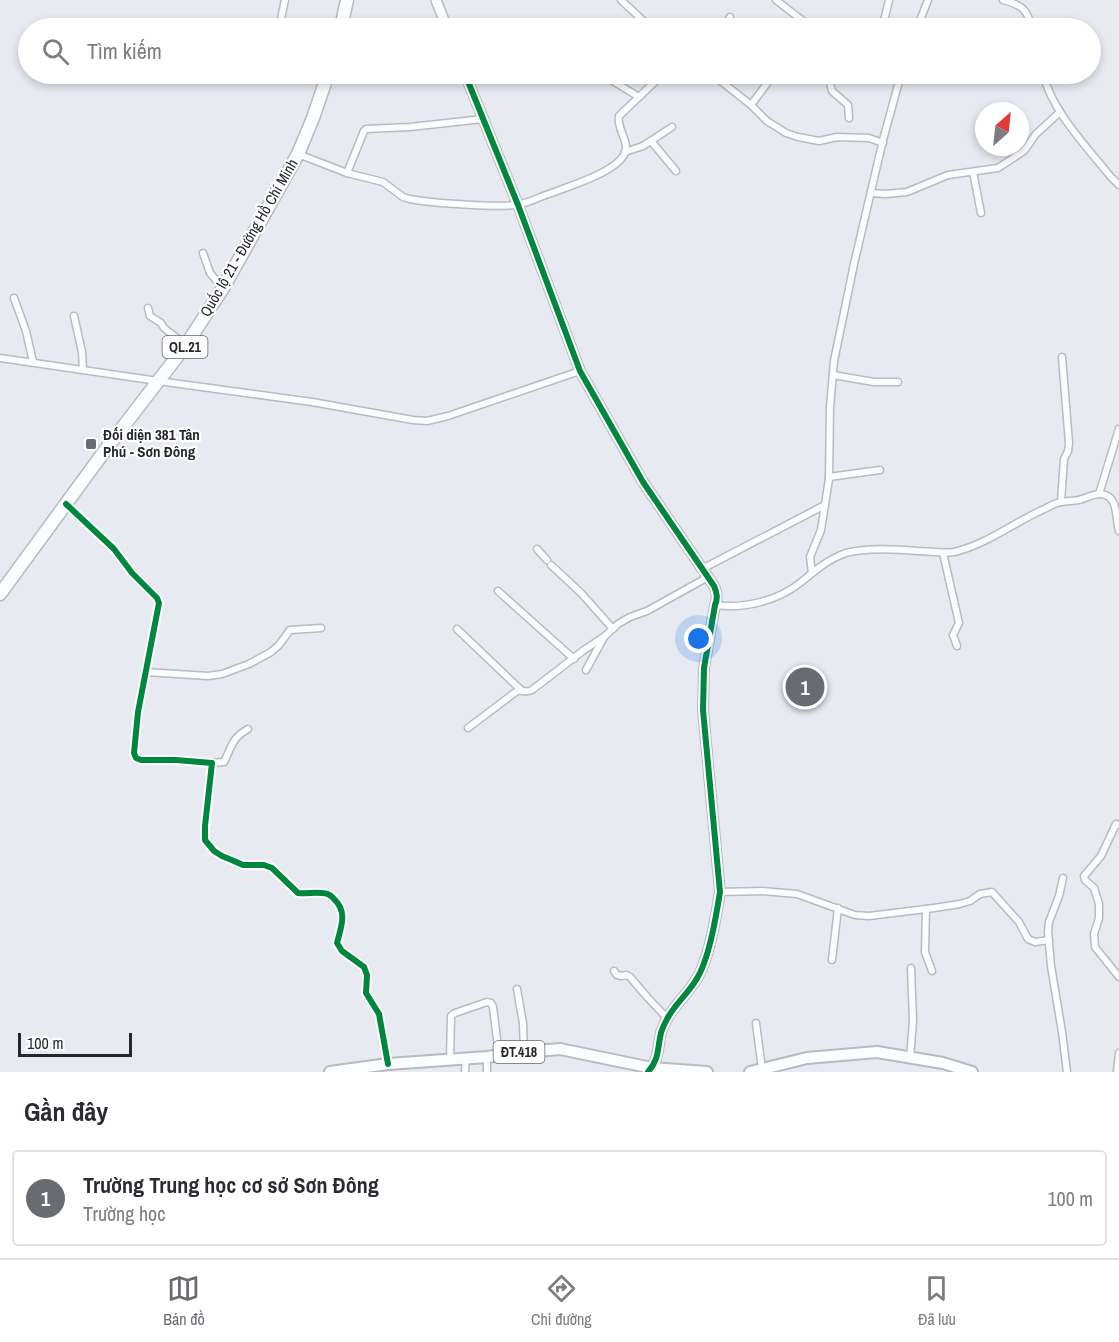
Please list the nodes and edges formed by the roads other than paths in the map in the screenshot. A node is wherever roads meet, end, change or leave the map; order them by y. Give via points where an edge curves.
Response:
1 (285, 0) edge
2 (347, 0) edge
3 (436, 0) edge
4 (621, 0) edge
5 (776, 0) edge
6 (889, 0) edge
7 (928, 0) edge
8 (1003, 0) edge
9 (281, 18) edge
10 (343, 18) edge
11 (443, 18) edge
12 (640, 18) edge
13 (798, 18) edge
14 (885, 18) edge
15 (920, 18) edge
16 (1029, 18) edge
17 (325, 84) edge
18 (469, 84) edge
19 (618, 84) edge
20 (653, 84) edge
21 (725, 84) edge
22 (767, 84) edge
23 (831, 84) edge
24 (898, 84) edge
25 (1045, 84) edge
26 (639, 97) junction
27 (751, 105) junction
28 (1060, 112) junction
29 (483, 118) junction
30 (849, 118) dead end
31 (672, 127) dead end
32 (651, 141) junction
33 (883, 143) junction
34 (625, 152) junction
35 (298, 154) junction
36 (676, 171) dead end
37 (973, 172) junction
38 (347, 173) junction
39 (1119, 185) edge
40 (871, 193) junction
41 (518, 205) junction
42 (981, 213) dead end
43 (203, 253) dead end
44 (223, 288) junction
45 (14, 298) dead end
46 (148, 308) dead end
47 (74, 316) dead end
48 (186, 345) junction
49 (1062, 357) dead end
50 (0, 358) edge
51 (33, 362) junction
52 (83, 370) junction
53 (580, 371) junction
54 (832, 375) junction
55 (158, 381) junction
56 (898, 382) dead end
57 (1119, 429) edge
58 (1117, 446) edge
59 (880, 470) dead end
60 (829, 477) junction
61 (1099, 494) junction
62 (1061, 502) junction
63 (66, 504) junction
64 (825, 505) junction
65 (1119, 531) edge
66 (537, 549) dead end
67 (943, 553) junction
68 (702, 568) junction
69 (812, 573) junction
70 (708, 577) junction
71 (498, 591) dead end
72 (0, 594) edge
73 (715, 605) junction
74 (321, 628) dead end
75 (457, 629) dead end
76 (613, 629) junction
77 (605, 636) junction
78 (957, 646) dead end
79 (574, 658) junction
80 (586, 670) dead end
81 (145, 672) junction
82 (521, 690) junction
83 (468, 728) dead end
84 (249, 729) dead end
85 (212, 763) junction
86 (1119, 825) edge
87 (1063, 878) dead end
88 (720, 892) junction
89 (838, 908) junction
90 (926, 909) junction
91 (1049, 940) junction
92 (832, 960) dead end
93 (911, 968) dead end
94 (932, 970) dead end
95 (614, 971) dead end
96 (1119, 977) edge
97 (517, 989) dead end
98 (667, 1018) junction
99 (756, 1023) dead end
100 (524, 1052) junction
101 (1119, 1053) edge
102 (499, 1055) junction
103 (487, 1057) junction
104 (466, 1058) junction
105 (910, 1058) junction
106 (450, 1059) junction
107 (388, 1064) junction
108 (762, 1069) junction
109 (652, 1071) edge
110 (330, 1072) edge
111 (465, 1072) edge
112 (487, 1072) edge
113 (707, 1072) edge
114 (750, 1072) edge
115 (972, 1072) edge
116 (1067, 1072) edge
117 (1117, 1072) edge

1 - 9 street
2 - 10 highway
3 - 11 street
4 - 12 street
5 - 13 street
6 - 14 street
7 - 15 street
8 - 16 street via 1026,10
17 - 35 highway, Quốc lộ 21 - Đường Hồ Chí Minh / QL.21
18 - 29 street
19 - 26 street
20 - 26 street
21 - 27 street
22 - 27 street
23 - 30 street via 832,91 848,105
24 - 33 street
25 - 28 street
26 - 34 street via 618,119
27 - 33 street via 767,121 798,137 819,141 869,138
28 - 37 street via 1024,151 998,168
28 - 39 street
29 - 38 street via 366,129
29 - 41 street
31 - 32 street
32 - 34 street
32 - 36 street
33 - 40 street
34 - 41 street via 622,159 595,177
35 - 38 street
35 - 44 highway, Quốc lộ 21 - Đường Hồ Chí Minh / QL.21
37 - 40 street via 948,175 907,192
37 - 42 street
38 - 41 street via 383,182 410,199
40 - 54 street
41 - 53 street
43 - 44 street via 210,273
44 - 48 highway, Quốc lộ 21 - Đường Hồ Chí Minh / QL.21
45 - 51 street
46 - 48 street via 150,316
47 - 52 street
48 - 55 highway, Quốc lộ 21 - Đường Hồ Chí Minh / QL.21
49 - 62 street via 1069,443
50 - 51 street
51 - 52 street
52 - 55 street
53 - 55 street via 427,421
53 - 68 street via 643,482
54 - 56 street
54 - 60 street
55 - 63 highway, Quốc lộ 21 - Đường Hồ Chí Minh / QL.21
57 - 58 street
58 - 61 street
59 - 60 street
60 - 64 street
61 - 62 street
61 - 65 street via 1113,501
62 - 67 street via 968,548
63 - 72 highway, Quốc lộ 21 - Đường Hồ Chí Minh / QL.21
63 - 81 street via 102,536 157,598
64 - 68 street
64 - 69 street via 821,530 810,557
66 - 76 street
67 - 69 street via 859,550 832,559
67 - 78 street via 959,622 953,635
68 - 70 street
69 - 73 street via 790,590 758,603
70 - 73 street via 717,592
70 - 76 street
71 - 79 street
73 - 88 street via 704,668 703,710
74 - 81 street via 290,630 271,652 222,674
75 - 82 street
76 - 77 street
77 - 79 street
77 - 80 street
79 - 82 street via 532,690
81 - 85 street via 136,727 136,758
82 - 83 street
84 - 85 street via 239,734 223,763
85 - 107 street via 205,840 222,856 243,865 272,868 298,893 321,892 340,906 344,917 337,943 364,967 366,993 379,1014
86 - 96 street via 1116,824 1101,856 1084,876 1094,888 1099,904 1095,947
87 - 91 street via 1049,922
88 - 89 street via 797,894
88 - 98 street via 704,964
89 - 90 street via 869,916
89 - 92 street
90 - 91 street via 960,904 992,892 1019,922 1028,939
90 - 94 street via 926,952
91 - 116 street
93 - 105 street
95 - 98 street via 630,977
97 - 100 street
98 - 109 street
99 - 108 street
100 - 102 main road, ĐT.418
100 - 109 main road, ĐT.418 via 560,1049
101 - 117 street
102 - 103 main road, ĐT.418
102 - 106 street via 493,1007 487,1002 451,1016
103 - 104 main road, ĐT.418
103 - 112 street
104 - 106 main road, ĐT.418
104 - 111 street
105 - 108 main road via 877,1052 807,1058
105 - 115 main road
106 - 107 main road, ĐT.418
107 - 110 main road, ĐT.418
108 - 114 main road
109 - 113 main road, ĐT.418

